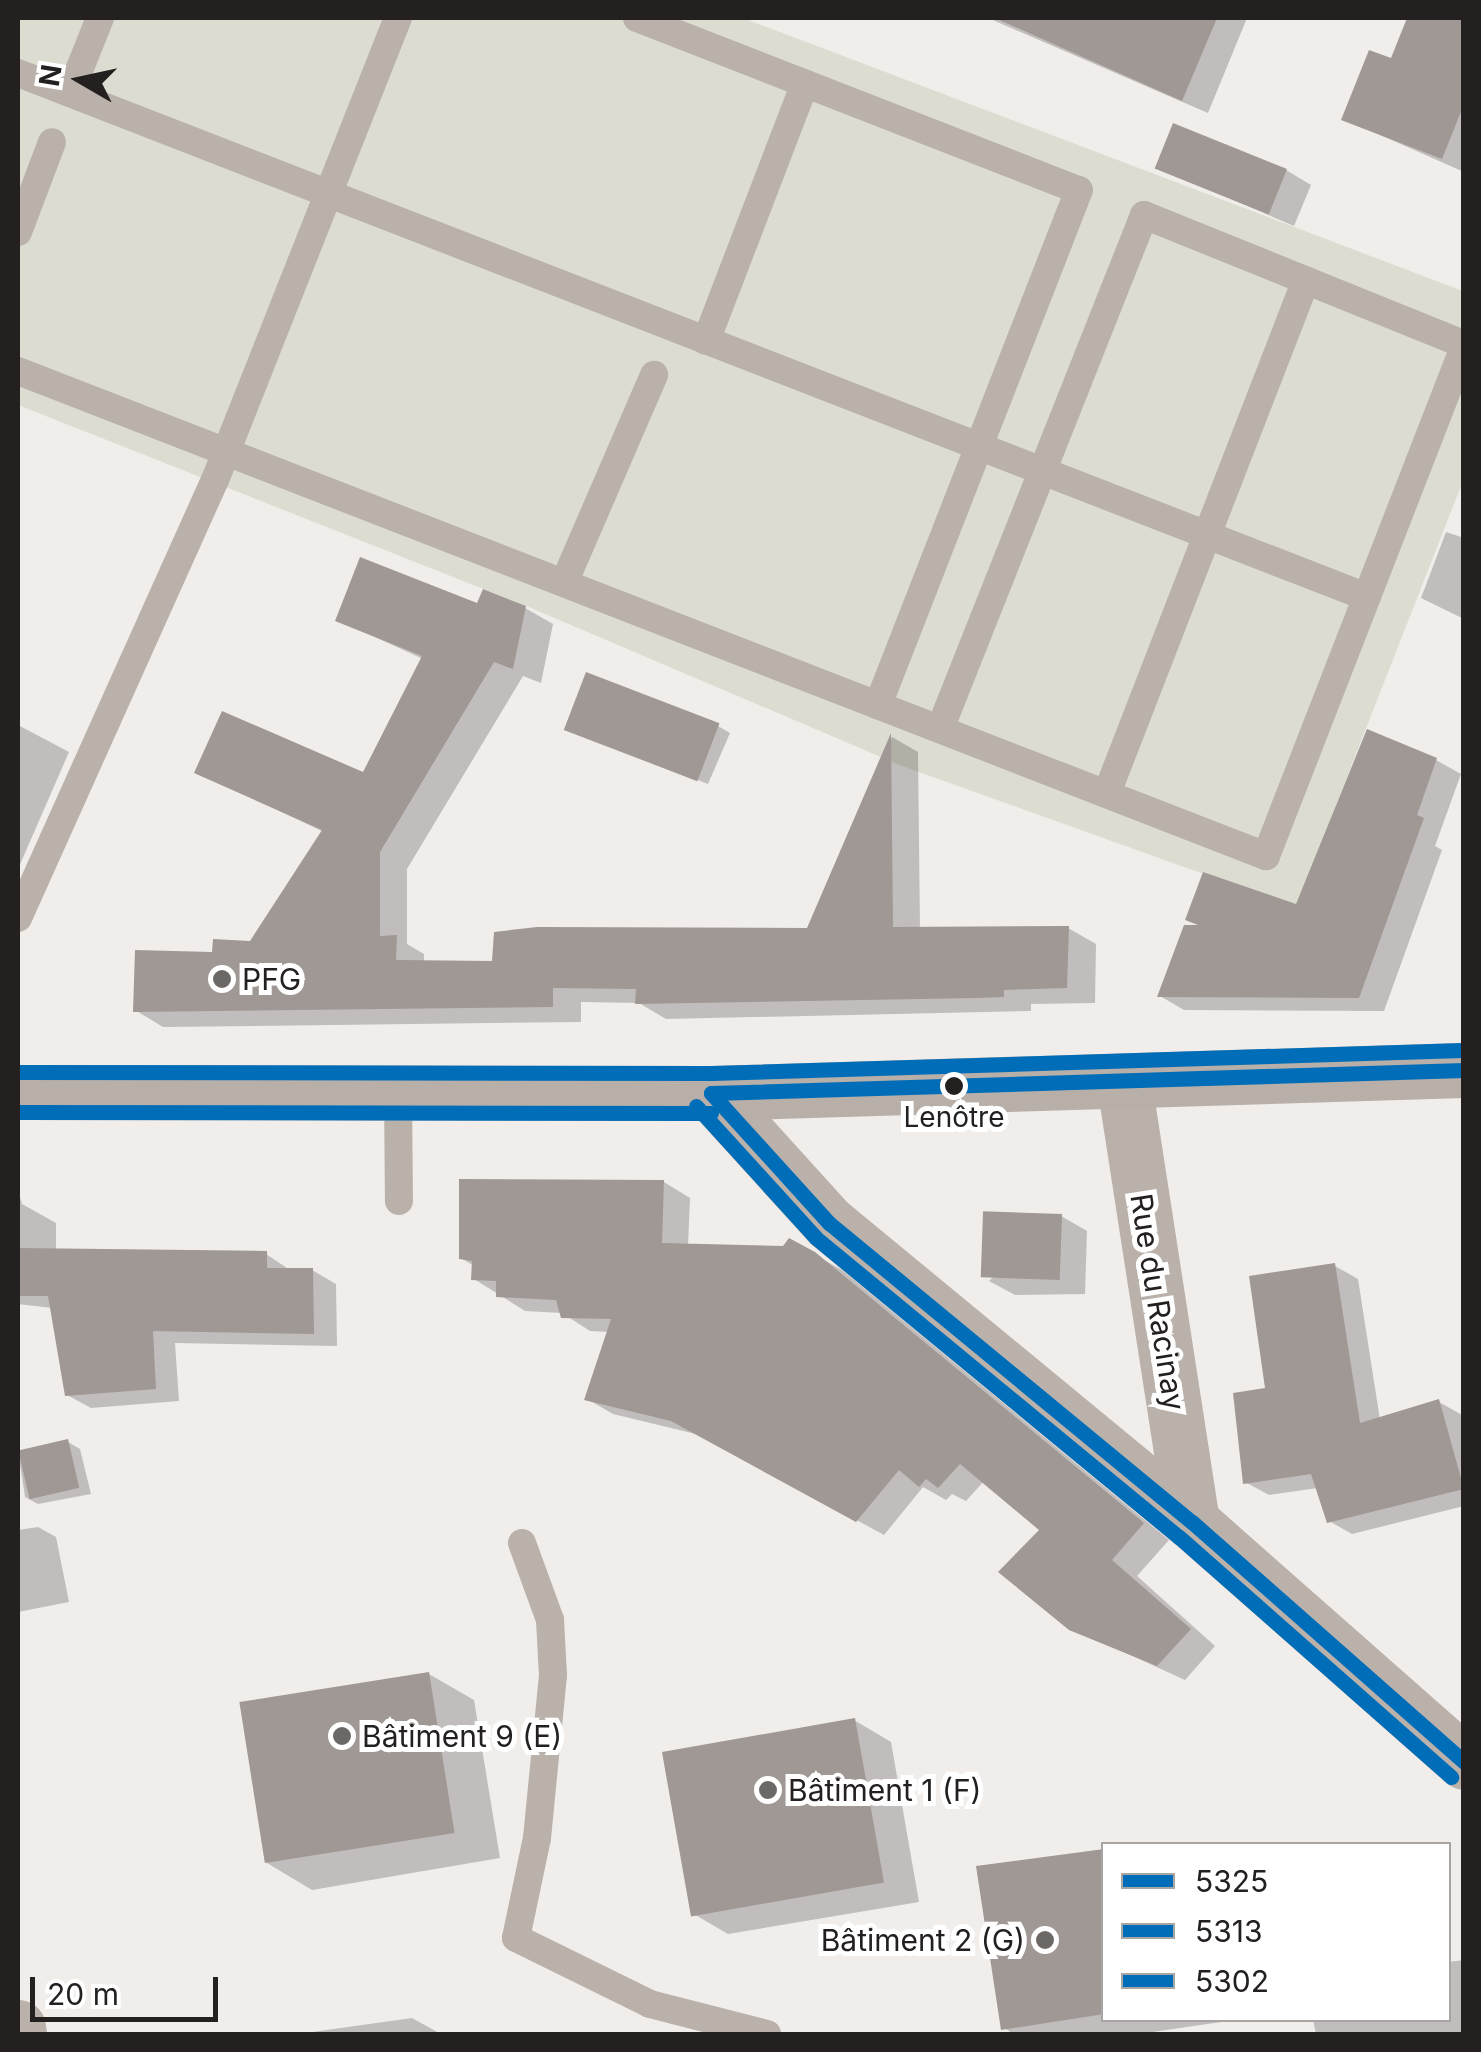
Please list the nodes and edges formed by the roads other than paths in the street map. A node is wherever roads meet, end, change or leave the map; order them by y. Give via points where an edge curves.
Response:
1 (100, 18) edge
2 (398, 18) edge
3 (637, 18) edge
4 (18, 73) edge
5 (805, 83) junction
6 (70, 94) junction
7 (52, 142) dead end
8 (328, 194) junction
9 (18, 232) edge
10 (1306, 280) junction
11 (706, 341) junction
12 (1464, 346) edge
13 (18, 370) edge
14 (654, 375) dead end
15 (979, 447) junction
16 (227, 452) junction
17 (1042, 472) junction
18 (1206, 536) junction
19 (564, 583) junction
20 (1366, 597) junction
21 (878, 704) junction
22 (940, 729) junction
23 (1106, 793) junction
24 (18, 918) edge
25 (1464, 1070) edge
26 (1124, 1083) junction
27 (18, 1092) edge
28 (398, 1092) junction
29 (711, 1093) junction
30 (399, 1201) dead end
31 (1192, 1522) junction
32 (522, 1543) dead end
33 (1464, 1762) edge
34 (18, 2027) edge
35 (19, 2034) edge
36 (767, 2034) edge

1 - 6 lane
2 - 8 lane
3 - 5 lane
4 - 6 lane
5 - 11 lane
5 - 15 lane via 1078,190
6 - 8 lane
7 - 9 lane
8 - 11 lane
8 - 16 lane
10 - 12 lane
10 - 17 lane via 1144,214
10 - 18 lane
11 - 15 lane
12 - 20 lane
13 - 16 lane
14 - 19 lane
15 - 17 lane
15 - 21 lane
16 - 19 lane
16 - 24 lane
17 - 18 lane
17 - 22 lane
18 - 20 lane
18 - 23 lane
19 - 21 lane
20 - 23 lane via 1266,856
21 - 22 lane
22 - 23 lane
25 - 26 main road
26 - 29 main road
26 - 31 street, Rue du Racinay
27 - 28 main road
28 - 29 main road
28 - 30 lane
29 - 31 street via 828,1223
31 - 33 street
32 - 36 lane via 550,1620 553,1675 537,1838 516,1938 650,2004
34 - 35 street

